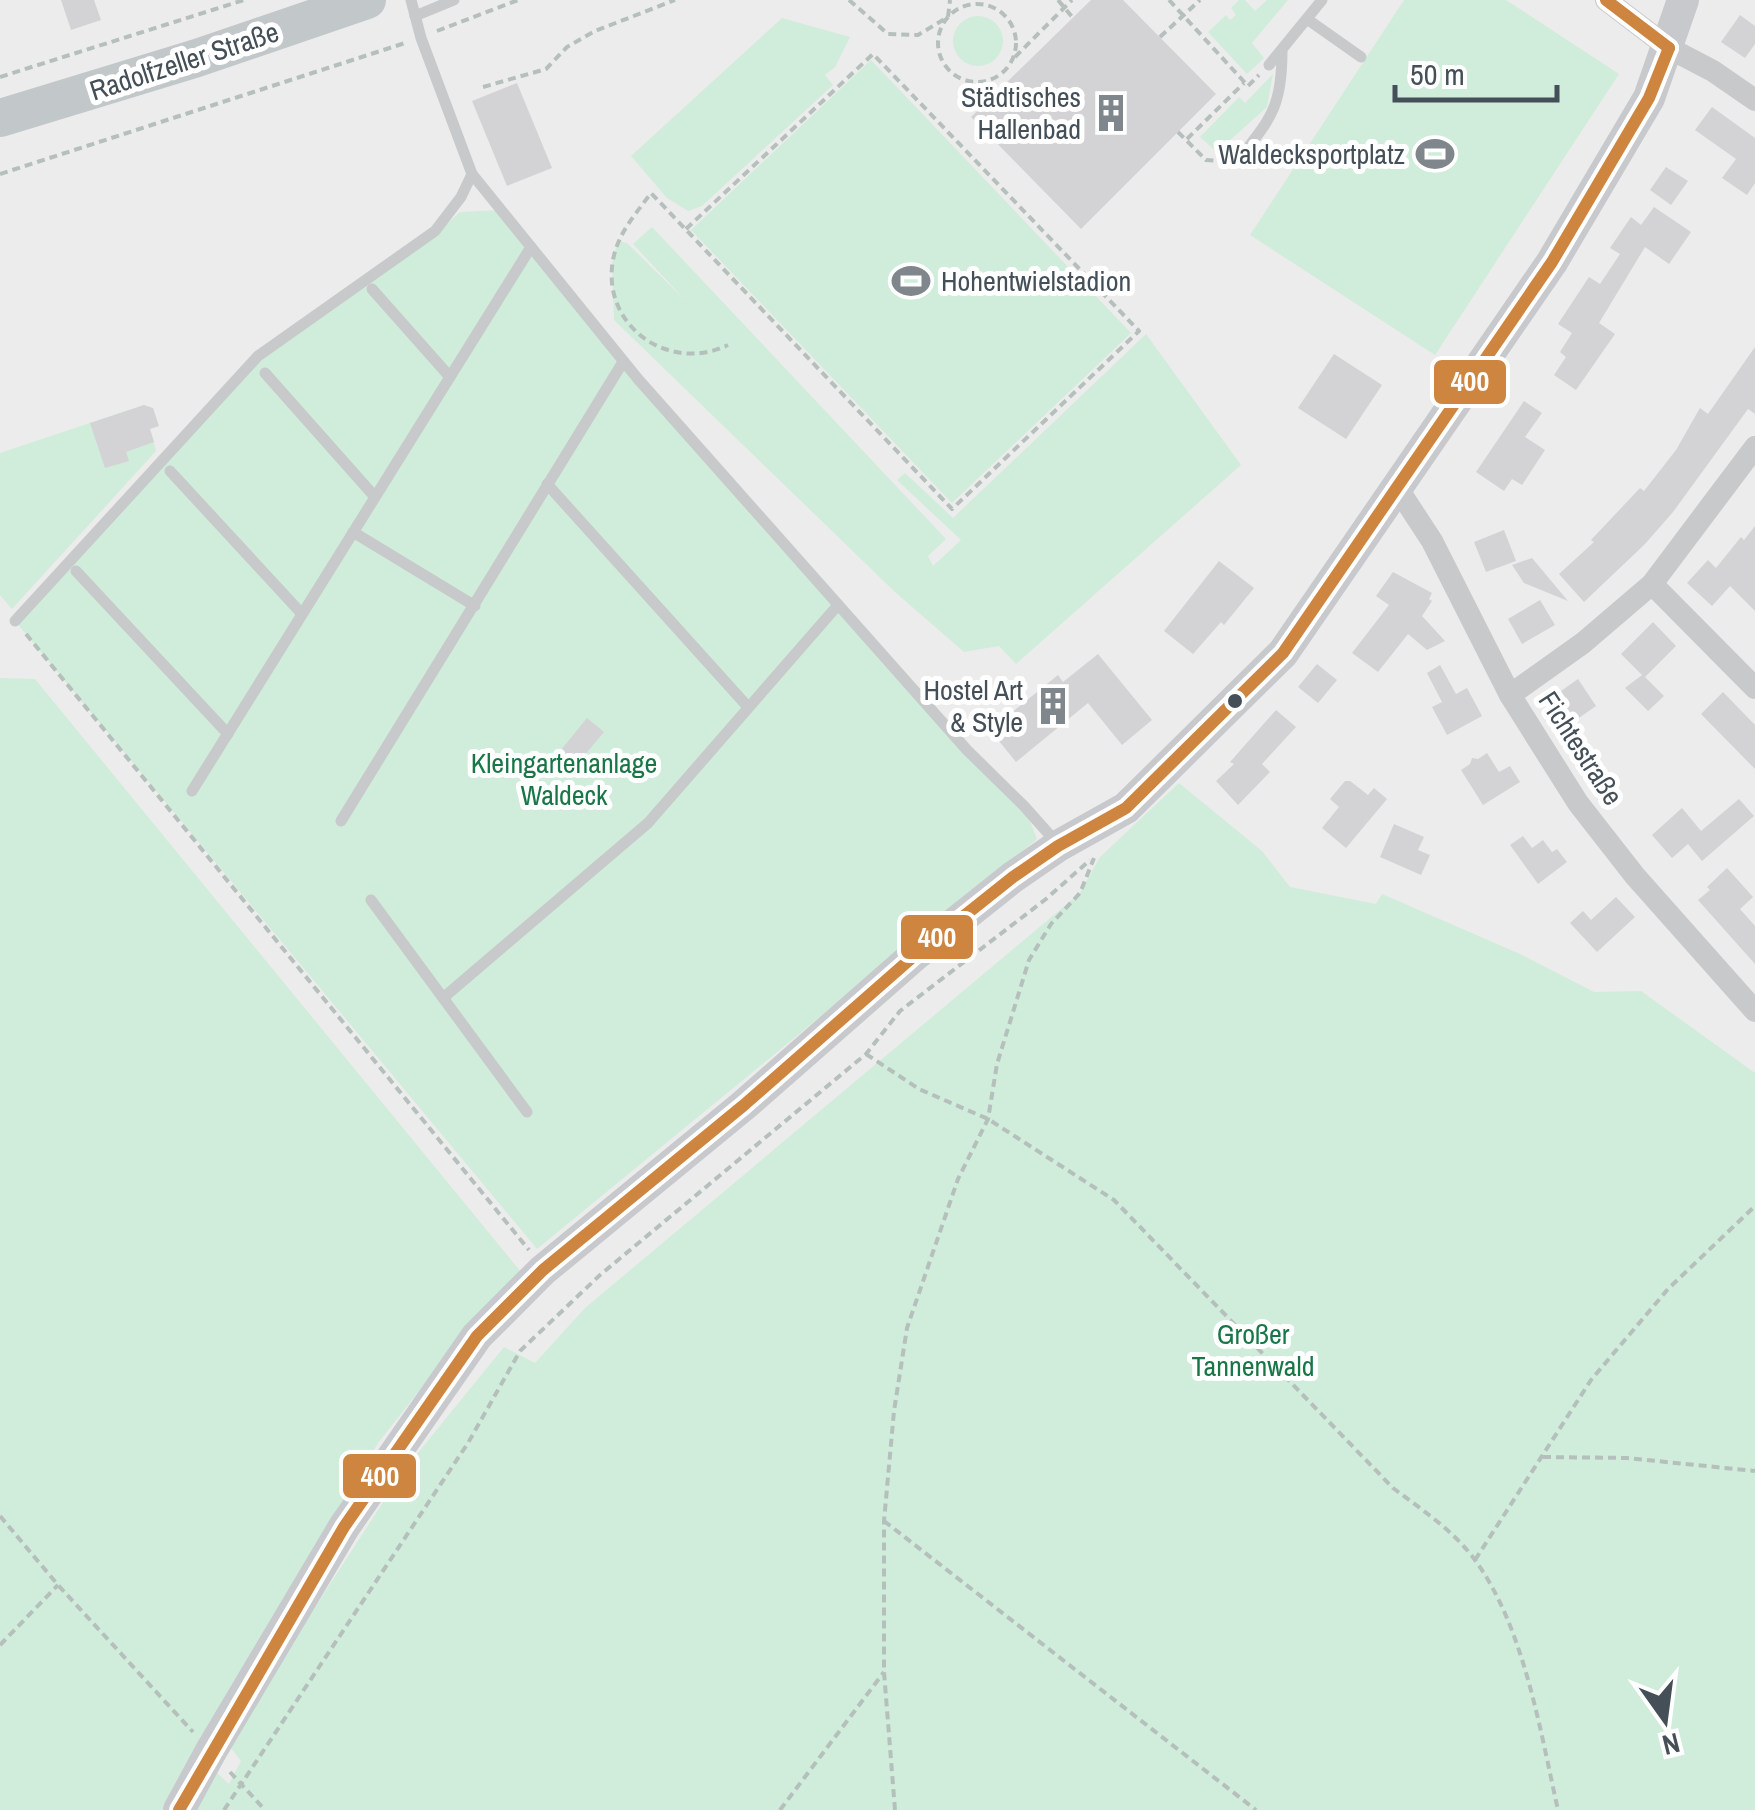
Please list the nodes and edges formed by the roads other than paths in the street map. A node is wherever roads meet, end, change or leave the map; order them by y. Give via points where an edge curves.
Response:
1 (367, 0) edge
2 (411, 0) edge
3 (454, 0) edge
4 (1322, 0) edge
5 (1606, 0) edge
6 (1684, 0) edge
7 (415, 16) junction
8 (1307, 19) junction
9 (1669, 48) junction
10 (1282, 51) junction
11 (1362, 57) dead end
12 (1269, 65) dead end
13 (1755, 100) edge
14 (6, 120) edge
15 (1236, 163) road end
16 (472, 174) junction
17 (531, 248) junction
18 (372, 289) dead end
19 (623, 362) junction
20 (265, 373) dead end
21 (450, 377) junction
22 (1755, 447) edge
23 (170, 471) dead end
24 (547, 484) junction
25 (1398, 489) junction
26 (376, 497) junction
27 (353, 532) junction
28 (76, 571) dead end
29 (1652, 584) junction
30 (838, 605) junction
31 (474, 606) junction
32 (302, 614) junction
33 (15, 621) road end
34 (1755, 688) edge
35 (1510, 695) junction
36 (748, 707) junction
37 (228, 734) junction
38 (192, 791) dead end
39 (341, 821) dead end
40 (1058, 846) junction
41 (372, 900) dead end
42 (443, 998) junction
43 (1755, 1011) edge
44 (527, 1112) dead end
45 (179, 1810) edge

1 - 14 main road, Radolfzeller Straße
2 - 7 lane
3 - 7 lane
4 - 8 lane
5 - 9 street
6 - 9 main road
7 - 16 lane
8 - 10 lane
8 - 11 lane
9 - 13 street
9 - 25 main road via 1649,98 1552,262
10 - 12 lane
10 - 15 lane via 1273,115
16 - 17 lane
16 - 33 lane via 435,231 258,356
17 - 19 lane
17 - 21 lane
18 - 21 lane
19 - 24 lane
19 - 30 lane
20 - 26 lane
21 - 26 lane
22 - 29 street
23 - 32 lane
24 - 31 lane
24 - 36 lane
25 - 35 street, Fichtestraße via 1432,541
25 - 40 main road via 1282,653 1126,808
26 - 27 lane
27 - 31 lane
27 - 32 lane
28 - 37 lane
29 - 34 street
29 - 35 street
30 - 36 lane
30 - 40 lane
31 - 39 lane
32 - 37 lane
35 - 43 street, Fichtestraße via 1578,803
36 - 42 lane via 648,823
37 - 38 lane
40 - 45 main road via 915,954 544,1270 478,1336 344,1527
41 - 42 lane
42 - 44 lane

